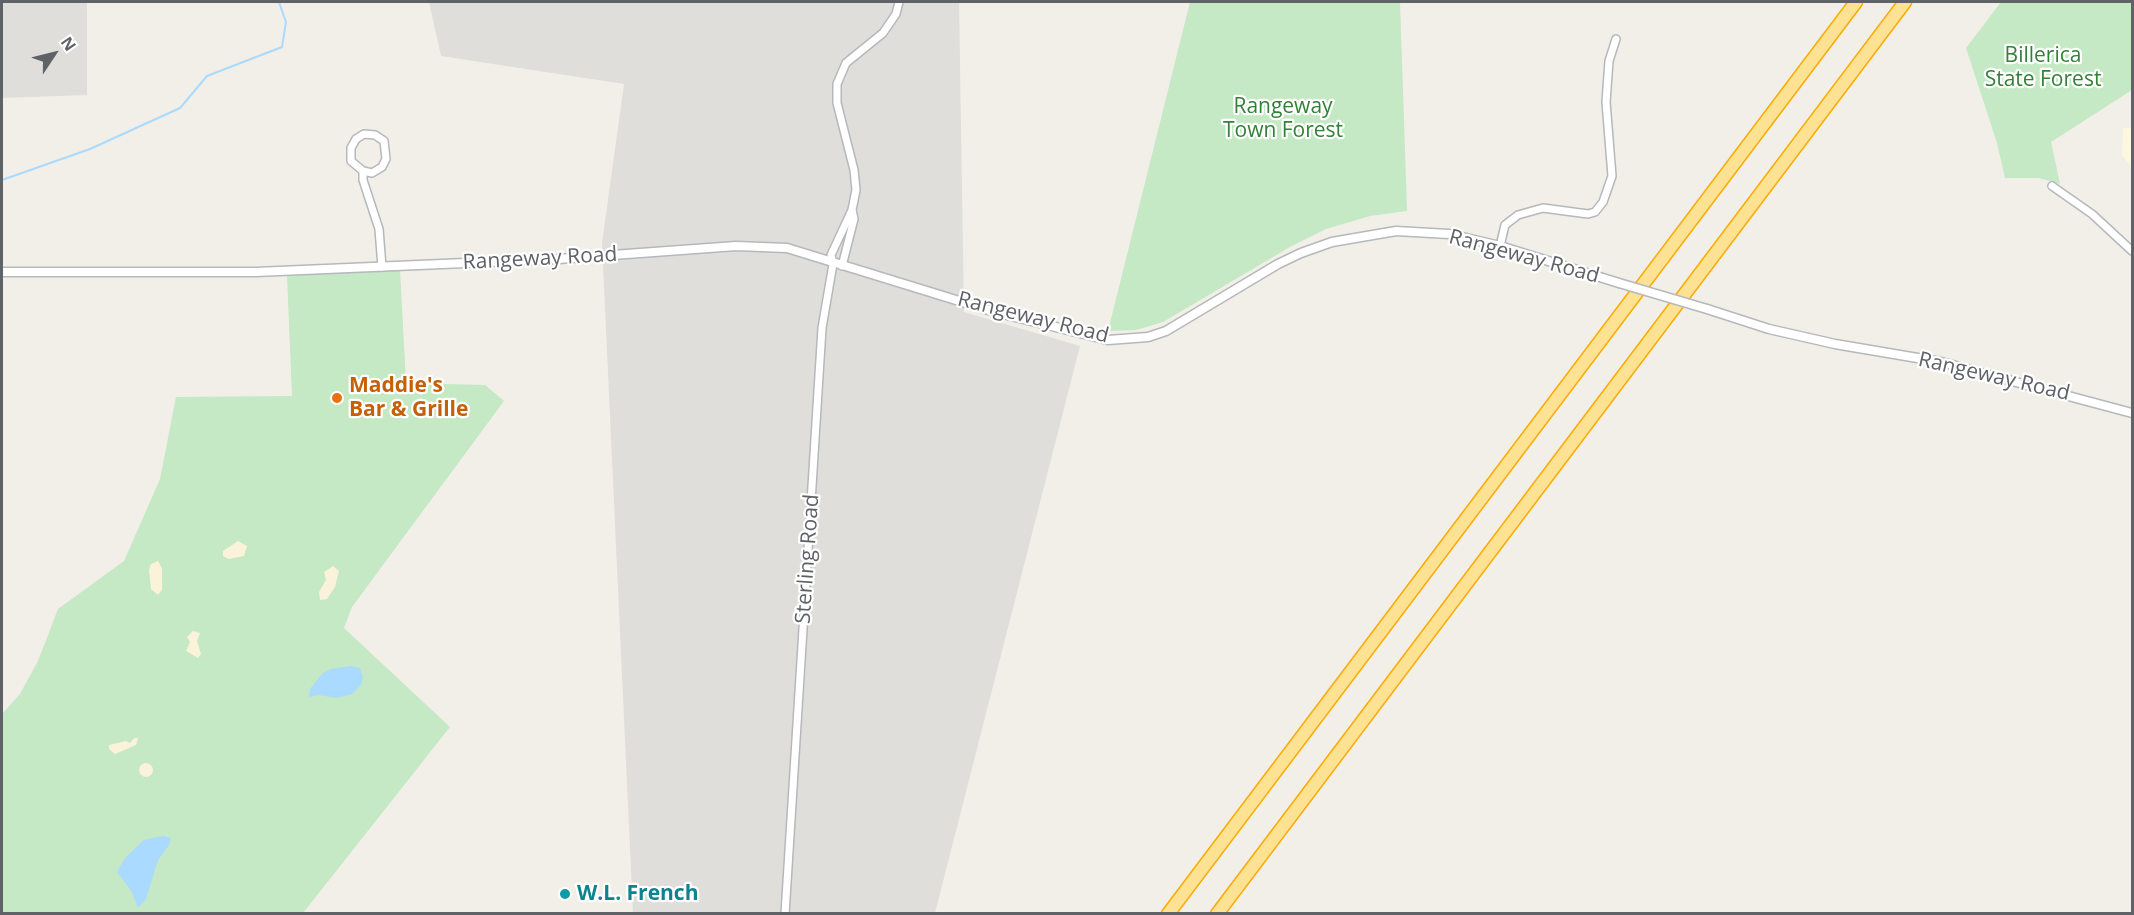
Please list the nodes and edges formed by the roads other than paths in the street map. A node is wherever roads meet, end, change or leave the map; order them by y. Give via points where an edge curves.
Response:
1 (898, 2) edge
2 (1856, 2) edge
3 (1905, 2) edge
4 (1616, 39) dead end
5 (363, 171) junction
6 (2052, 186) dead end
7 (852, 210) junction
8 (1500, 246) junction
9 (2133, 251) edge
10 (837, 265) junction
11 (382, 267) junction
12 (2, 272) edge
13 (2133, 413) edge
14 (784, 914) edge
15 (1168, 914) edge
16 (1217, 914) edge

1 - 7 street, Sterling Road via 896,14 883,33 846,63 837,84 837,103 854,170
2 - 15 highway
3 - 16 highway
4 - 8 street via 1609,61 1606,102 1612,176 1603,202 1588,214 1543,208 1524,212 1505,225
5 - 5 street via 372,173 386,159 384,141 375,135 364,134 351,148 351,160
5 - 11 street via 365,192 379,229
6 - 9 street via 2092,214
7 - 10 street, Sterling Road via 854,219
7 - 10 street, Sterling Road via 831,255
8 - 10 street, Rangeway Road via 1449,234 1404,231 1332,242 1278,264 1166,331 1124,340 1084,336
8 - 13 street, Rangeway Road, bridge via 1780,331 1941,362
10 - 11 street, Rangeway Road via 787,248 736,246
10 - 14 street, Sterling Road via 822,328
11 - 12 street, Rangeway Road via 256,272

